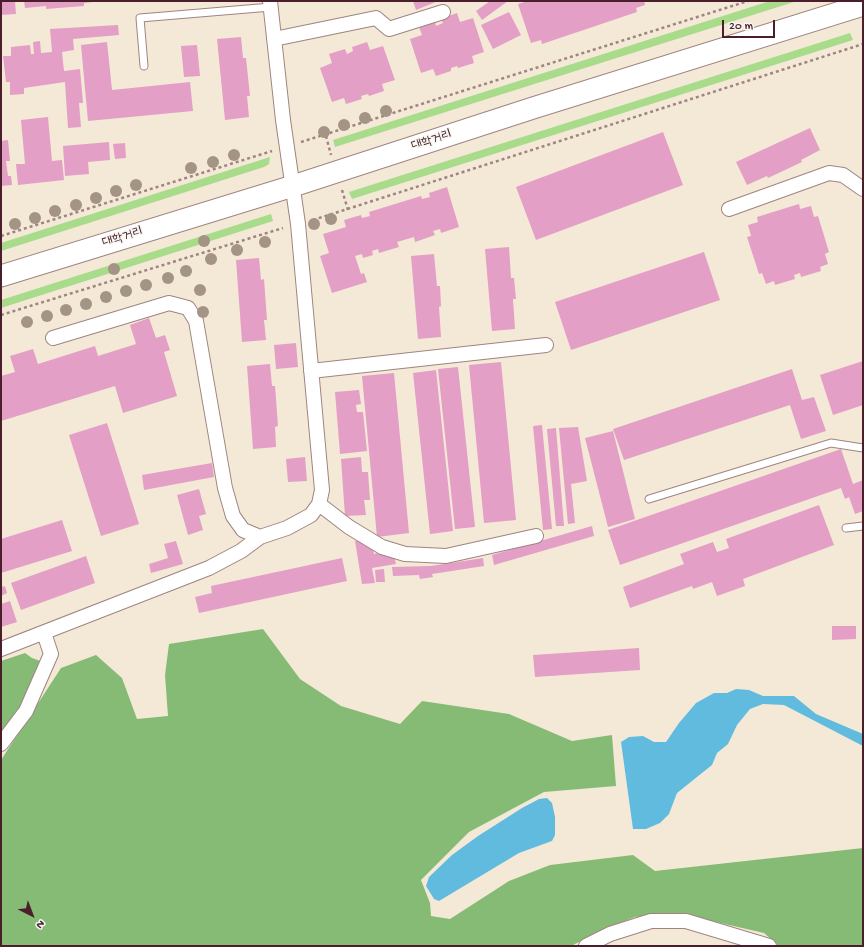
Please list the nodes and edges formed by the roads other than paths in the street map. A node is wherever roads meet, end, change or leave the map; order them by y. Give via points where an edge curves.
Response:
1 (270, 4) edge
2 (863, 5) edge
3 (443, 12) dead end
4 (274, 39) junction
5 (144, 66) dead end
6 (293, 186) junction
7 (863, 189) edge
8 (729, 209) dead end
9 (1, 276) edge
10 (53, 338) dead end
11 (546, 345) dead end
12 (310, 371) junction
13 (863, 448) edge
14 (649, 499) dead end
15 (319, 504) junction
16 (863, 526) edge
17 (846, 528) dead end
18 (536, 536) dead end
19 (260, 537) junction
20 (44, 633) junction
21 (1, 649) edge
22 (1, 744) edge
23 (586, 946) edge
24 (769, 946) edge

1 - 4 street
1 - 5 lane via 140,18
2 - 6 main road, 대학거리
3 - 4 street via 389,29 376,18
4 - 6 street
6 - 9 main road, 대학거리
6 - 12 street
7 - 8 street via 844,175 829,173
10 - 19 street via 169,303 188,308 196,321 233,516 243,530
11 - 12 street
12 - 15 street via 322,490
13 - 14 lane via 831,443
15 - 18 street via 349,527 382,547 405,554 446,556
15 - 19 street via 311,515 287,528
16 - 17 lane
19 - 20 street via 241,551 209,568
20 - 21 street
20 - 22 street via 51,654 26,711
23 - 24 street via 610,934 650,921 686,921

